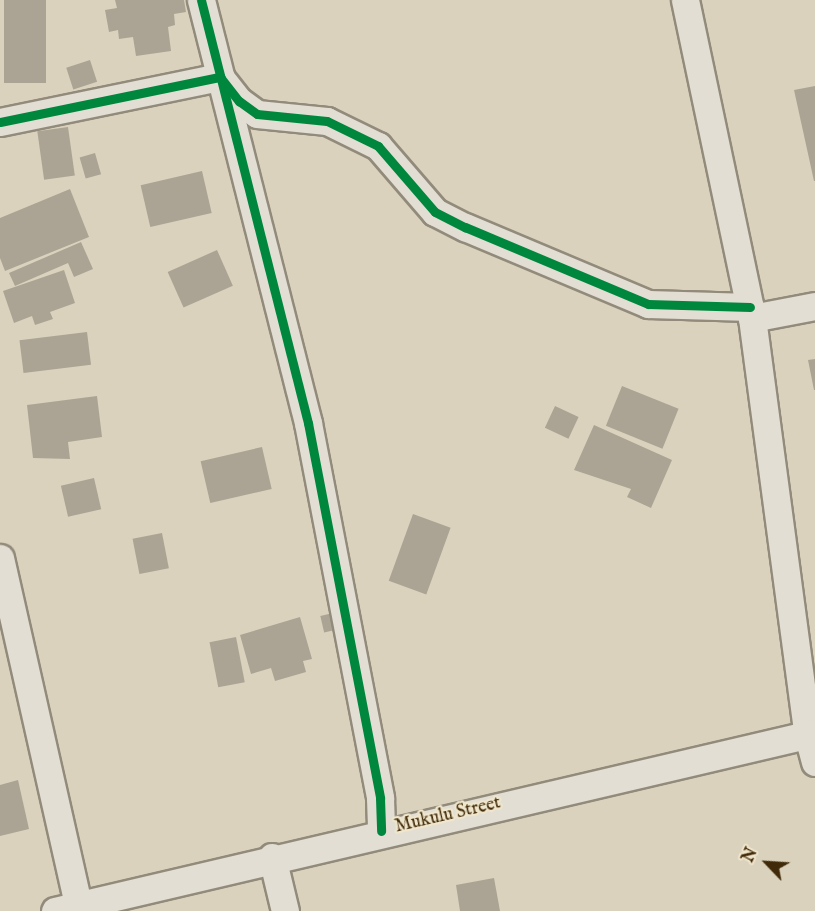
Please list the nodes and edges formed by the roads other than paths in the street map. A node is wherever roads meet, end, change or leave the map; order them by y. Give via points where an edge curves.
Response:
1 (201, 0) edge
2 (685, 0) edge
3 (220, 77) junction
4 (0, 122) edge
5 (815, 306) edge
6 (751, 313) junction
7 (0, 558) edge
8 (811, 733) edge
9 (815, 762) edge
10 (381, 831) junction
11 (272, 857) junction
12 (67, 908) edge
13 (285, 911) edge

1 - 3 street
2 - 6 street
3 - 4 street
3 - 6 street via 239,101 257,114 327,121 378,146 435,212 465,227 648,304
3 - 10 street via 308,423 380,798
5 - 6 street
6 - 8 street
7 - 12 street
8 - 9 street
8 - 10 street, Mukulu Street
10 - 11 street, Mukulu Street
11 - 12 street, Mukulu Street
11 - 13 street

